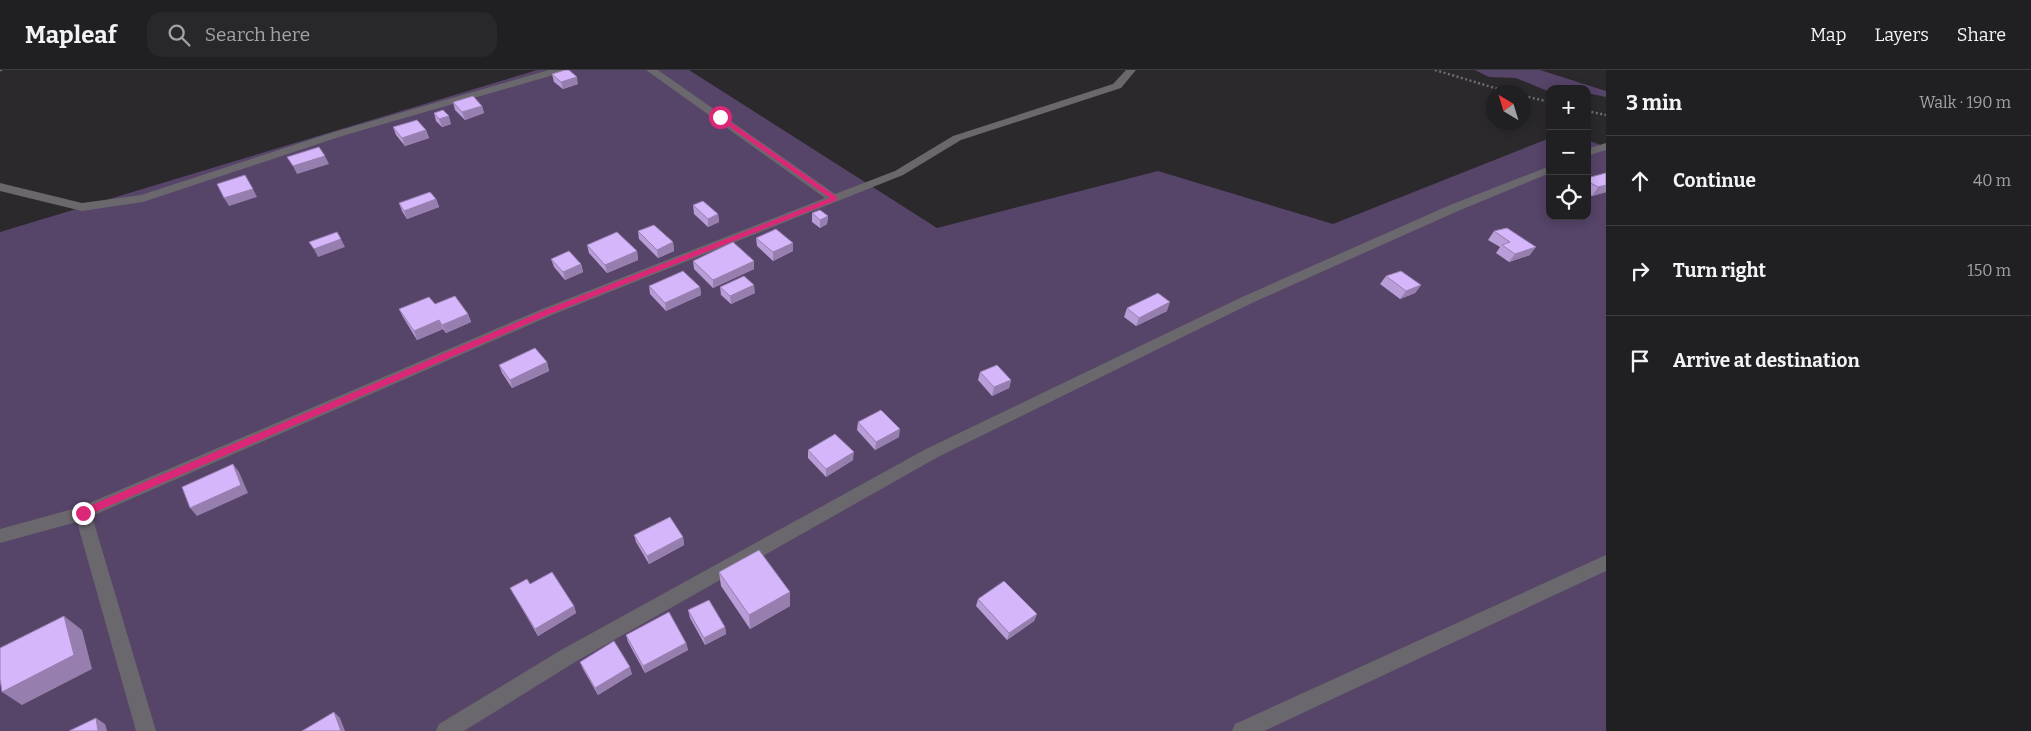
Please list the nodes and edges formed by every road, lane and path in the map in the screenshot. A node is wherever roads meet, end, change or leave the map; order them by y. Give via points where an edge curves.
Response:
1 (560, 70) edge
2 (651, 70) edge
3 (1131, 70) edge
4 (1435, 70) edge
5 (1486, 85) edge
6 (1531, 98) edge
7 (1546, 101) edge
8 (1591, 112) edge
9 (1606, 115) edge
10 (1606, 146) edge
11 (1591, 152) edge
12 (1546, 171) edge
13 (0, 187) edge
14 (835, 199) junction
15 (83, 513) junction
16 (0, 536) edge
17 (1606, 564) edge
18 (146, 731) edge
19 (446, 731) edge
20 (1242, 731) edge

1 - 13 lane via 338,134 142,198 82,207
2 - 14 lane
3 - 14 lane via 1117,86 957,138 900,173
4 - 5 path
6 - 7 path
8 - 9 path
10 - 11 lane
12 - 19 lane via 1246,300 932,453 568,656
14 - 15 lane via 547,312
15 - 16 lane
15 - 18 lane
17 - 20 lane

